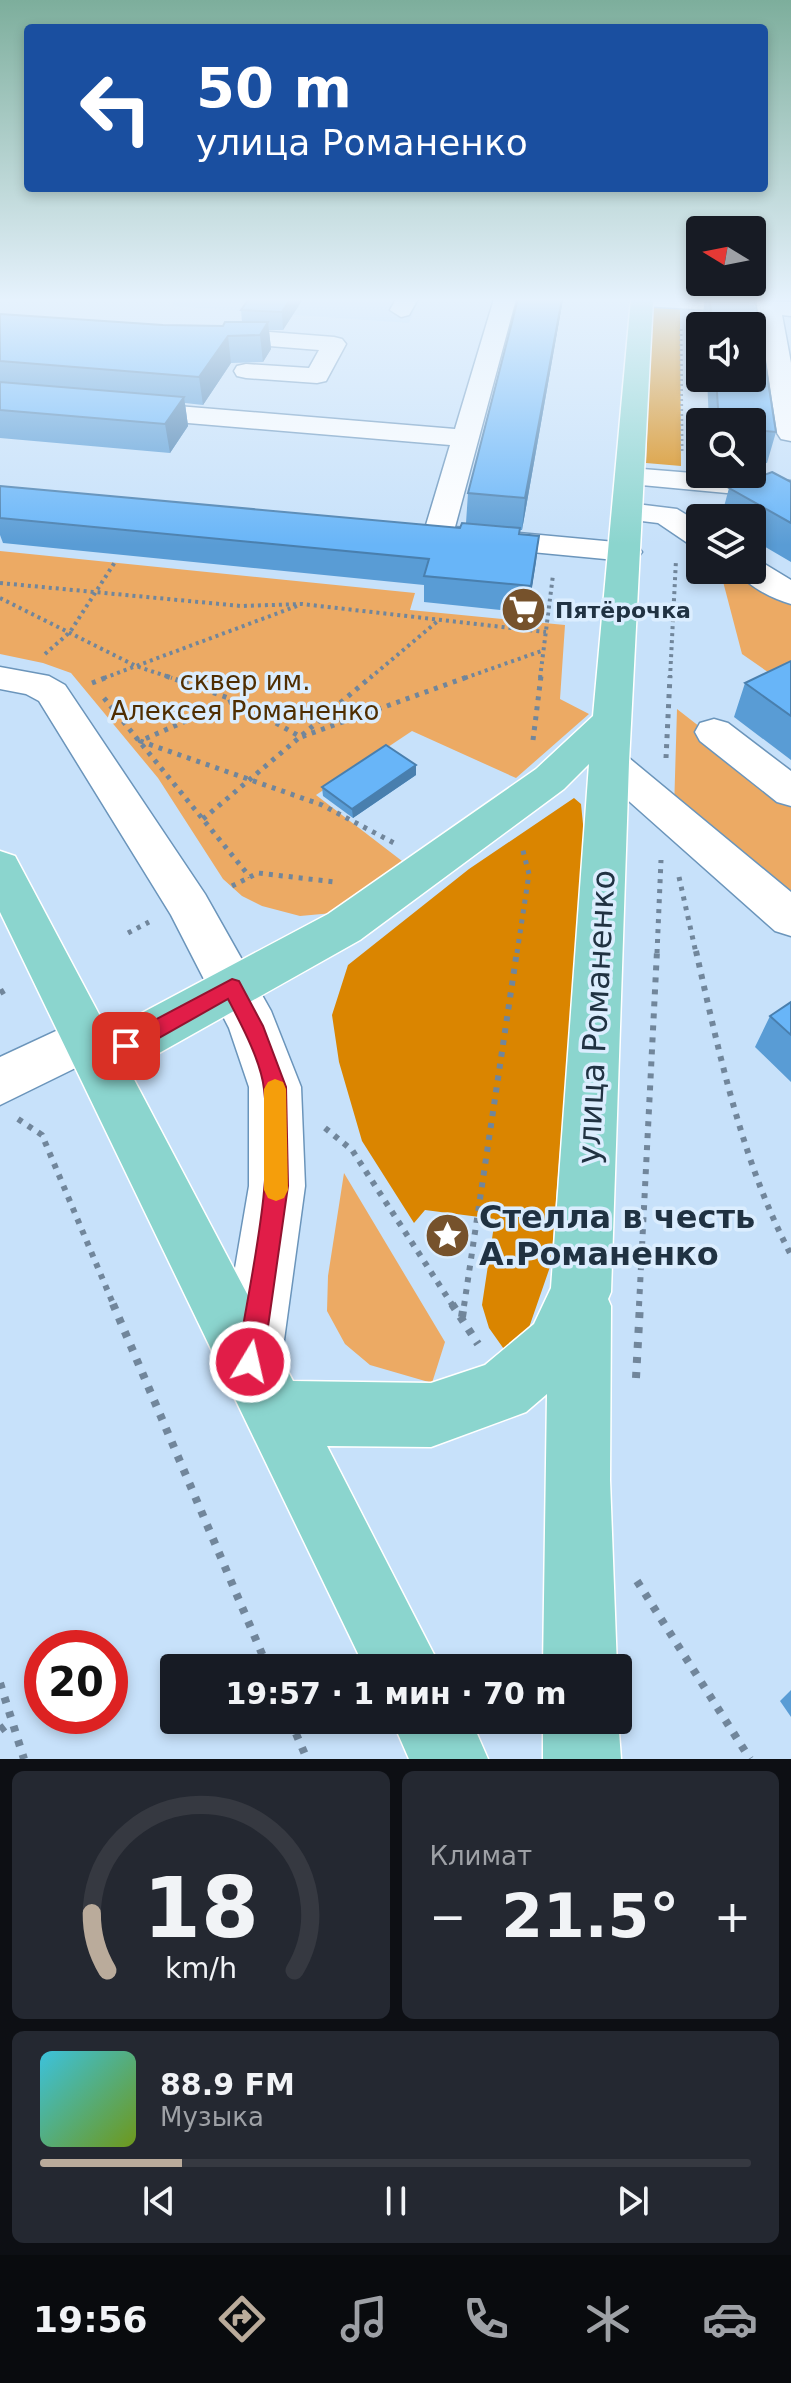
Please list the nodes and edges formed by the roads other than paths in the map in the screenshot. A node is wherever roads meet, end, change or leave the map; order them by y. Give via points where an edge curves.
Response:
1 (481, 381) edge
2 (637, 381) edge
3 (786, 381) edge
4 (109, 408) edge
5 (791, 433) edge
6 (465, 438) junction
7 (630, 477) junction
8 (791, 490) edge
9 (628, 512) junction
10 (686, 528) edge
11 (407, 532) edge
12 (438, 535) junction
13 (626, 552) junction
14 (766, 579) edge
15 (791, 594) edge
16 (0, 678) edge
17 (714, 732) dead end
18 (612, 740) junction
19 (791, 792) edge
20 (0, 867) edge
21 (791, 918) edge
22 (232, 987) junction
23 (93, 1050) junction
24 (5, 1098) edge
25 (581, 1292) junction
26 (263, 1387) junction
27 (397, 1654) edge
28 (580, 1654) edge
29 (437, 1734) edge
30 (581, 1734) edge
31 (449, 1759) edge
32 (582, 1759) edge

1 - 6 lane
2 - 7 main road, улица Романенко
3 - 5 lane
4 - 6 lane
6 - 12 lane
7 - 8 lane
7 - 9 main road, улица Романенко
9 - 10 lane via 666,515
9 - 13 main road, улица Романенко
11 - 12 lane
12 - 13 lane
13 - 18 main road, улица Романенко
14 - 15 lane
16 - 22 lane via 36,684 52,693 189,906
17 - 19 lane
18 - 21 lane via 663,810
18 - 22 main road via 344,927
18 - 25 main road, улица Романенко
20 - 23 main road
22 - 23 main road
22 - 26 lane via 275,1087 277,1186
23 - 24 lane
23 - 26 main road
25 - 26 main road, улица Романенко via 556,1346 504,1390 431,1415
25 - 28 main road
26 - 27 main road
29 - 31 main road
30 - 32 main road

